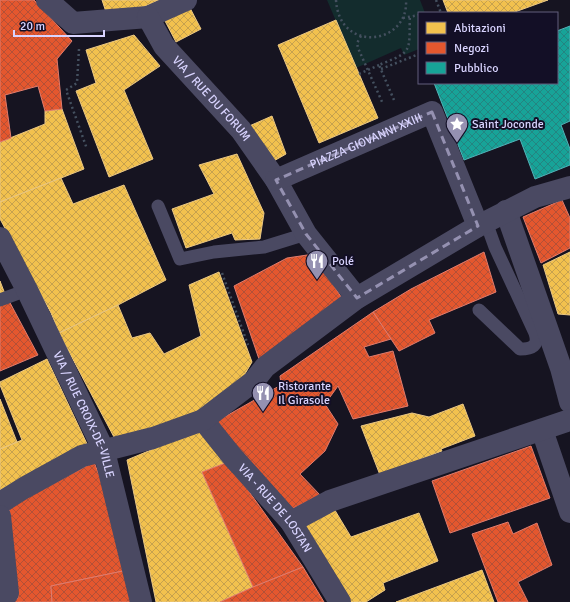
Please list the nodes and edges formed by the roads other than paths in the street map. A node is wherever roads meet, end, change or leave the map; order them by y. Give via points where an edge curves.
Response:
1 (47, 0) edge
2 (186, 0) edge
3 (148, 17) junction
4 (276, 180) junction
5 (570, 187) edge
6 (158, 206) dead end
7 (506, 212) junction
8 (482, 224) junction
9 (306, 234) junction
10 (0, 238) edge
11 (27, 290) junction
12 (357, 298) junction
13 (0, 300) edge
14 (479, 310) dead end
15 (570, 402) edge
16 (203, 420) junction
17 (570, 420) edge
18 (542, 430) junction
19 (104, 451) junction
20 (0, 503) edge
21 (570, 512) edge
22 (0, 516) edge
23 (290, 522) junction
24 (2, 602) edge
25 (141, 602) edge
26 (340, 602) edge

1 - 3 street via 73,23
2 - 3 street
3 - 4 street, VIA / RUE DU FORUM via 164,46 241,130
4 - 8 street, PIAZZA GIOVANNI XXIII via 432,112
4 - 9 street, VIA / RUE DU FORUM
5 - 7 street via 535,197
6 - 9 lane via 180,259 214,252 264,247
7 - 8 street
7 - 15 street via 561,368
8 - 12 street
8 - 14 lane via 496,247 535,333 536,344 530,349 520,349
9 - 12 street, VIA / RUE DU FORUM
10 - 11 street, VIA / RUE CROIX-DE-VILLE
11 - 13 lane
11 - 19 street, VIA / RUE CROIX-DE-VILLE
12 - 16 street via 265,367 254,381
16 - 19 street via 153,438
16 - 23 street, VIA - RUE DE LOSTAN
17 - 18 street
18 - 21 street
18 - 23 street via 330,501
19 - 20 street via 82,456
19 - 25 street, VIA / RUE CROIX-DE-VILLE
22 - 24 street via 8,593
23 - 26 street, VIA - RUE DE LOSTAN

